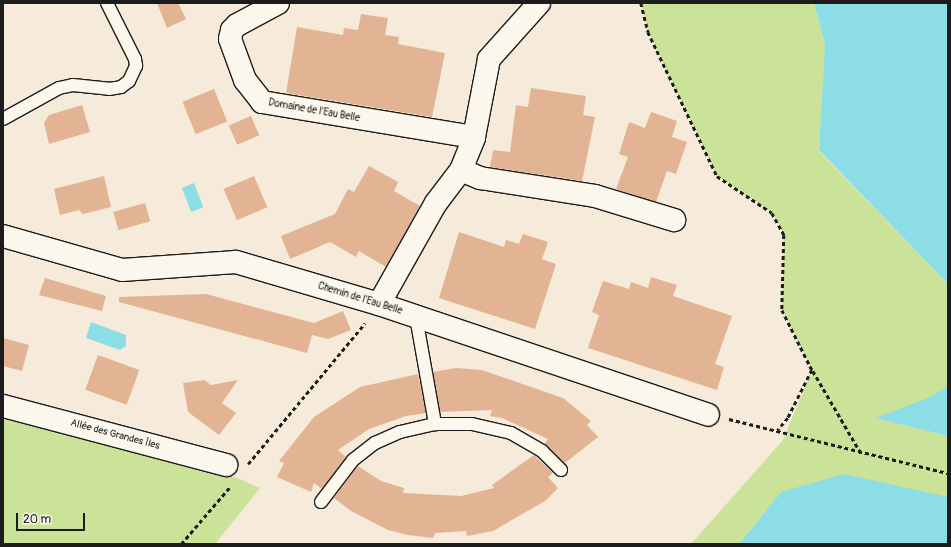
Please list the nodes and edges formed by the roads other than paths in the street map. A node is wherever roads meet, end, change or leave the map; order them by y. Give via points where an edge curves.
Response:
1 (107, 3) edge
2 (278, 3) edge
3 (539, 3) edge
4 (3, 119) edge
5 (474, 137) junction
6 (461, 170) junction
7 (674, 220) dead end
8 (3, 236) edge
9 (379, 304) junction
10 (416, 317) junction
11 (3, 406) edge
12 (708, 415) road end
13 (435, 424) junction
14 (561, 470) dead end
15 (234, 473) road end
16 (321, 502) dead end

1 - 4 lane via 135,59 134,73 129,81 121,87 110,89 73,86 59,88
2 - 5 street, Domaine de l'Eau Belle via 237,25 232,30 230,39 245,80 262,102
3 - 5 street via 489,59
5 - 6 street
6 - 7 street via 480,178 595,196
6 - 9 street via 436,203
8 - 9 street, Chemin de l'Eau Belle via 122,270 236,262
9 - 10 street, Chemin de l'Eau Belle
10 - 12 street, Chemin de l'Eau Belle
10 - 13 lane
11 - 15 street, Allée des Grandes Îles
13 - 14 lane via 472,424 511,433 542,451
13 - 16 lane via 400,432 375,443 353,460

